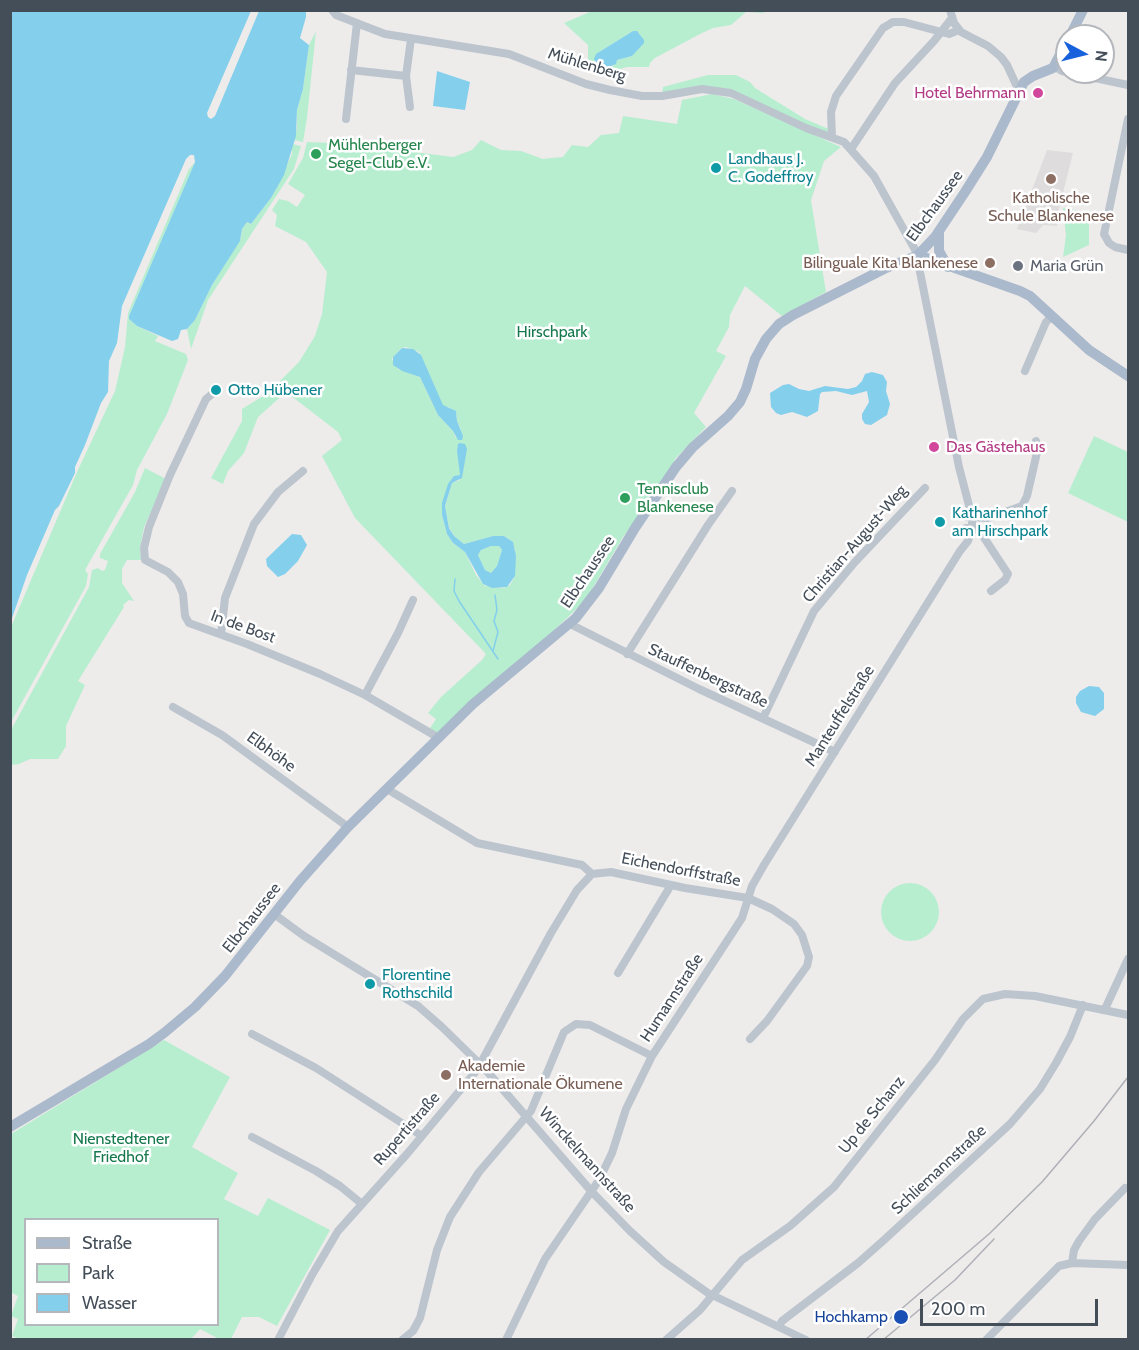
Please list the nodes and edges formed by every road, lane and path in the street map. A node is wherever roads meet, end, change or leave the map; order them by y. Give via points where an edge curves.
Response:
1 (332, 10) edge
2 (1083, 10) edge
3 (951, 14) edge
4 (357, 23) junction
5 (1076, 24) edge
6 (959, 30) junction
7 (941, 32) junction
8 (411, 39) junction
9 (1054, 66) joint
10 (351, 70) junction
11 (406, 76) junction
12 (1128, 85) edge
13 (1018, 91) junction
14 (410, 107) dead end
15 (346, 119) dead end
16 (1128, 119) edge
17 (832, 137) junction
18 (851, 149) junction
19 (939, 232) junction
20 (1128, 250) edge
21 (918, 255) junction
22 (949, 267) junction
23 (1052, 316) junction
24 (1025, 371) dead end
25 (1128, 376) edge
26 (212, 394) dead end
27 (1036, 441) dead end
28 (303, 471) dead end
29 (925, 488) dead end
30 (732, 490) dead end
31 (970, 515) junction
32 (969, 529) junction
33 (992, 591) dead end
34 (412, 600) dead end
35 (570, 624) junction
36 (221, 634) junction
37 (627, 654) junction
38 (365, 696) junction
39 (173, 707) dead end
40 (763, 718) junction
41 (439, 738) junction
42 (835, 752) junction
43 (387, 789) junction
44 (348, 827) junction
45 (592, 874) junction
46 (671, 885) junction
47 (748, 898) junction
48 (274, 914) junction
49 (1128, 959) edge
50 (618, 973) dead end
51 (1083, 1005) junction
52 (1105, 1010) junction
53 (1128, 1015) edge
54 (252, 1034) dead end
55 (750, 1039) dead end
56 (652, 1056) junction
57 (480, 1064) junction
58 (527, 1115) junction
59 (10, 1127) edge
60 (422, 1136) junction
61 (252, 1137) dead end
62 (1125, 1188) dead end
63 (592, 1192) junction
64 (362, 1204) junction
65 (1072, 1263) junction
66 (1128, 1265) edge
67 (712, 1296) junction
68 (779, 1326) junction
69 (278, 1340) edge
70 (402, 1340) edge
71 (506, 1340) edge
72 (666, 1340) edge
73 (806, 1340) edge
74 (986, 1340) edge

1 - 4 street, Mühlenberg
2 - 5 main road
3 - 6 street
3 - 7 street
4 - 8 street, Mühlenberg
4 - 10 street
6 - 7 street via 953,34
6 - 13 street via 1001,57
7 - 17 street via 904,22 893,22 883,28 836,96 831,112
7 - 18 street via 895,83
8 - 11 street
8 - 17 street, Mühlenberg via 509,54 586,84 642,96 702,89 731,93
9 - 12 street
9 - 13 main road via 1029,78
10 - 11 street
10 - 15 street
11 - 14 street
13 - 19 main road, Elbchaussee via 987,157
16 - 20 street via 1104,234 1108,243
17 - 18 street, Mühlenberg
18 - 21 street via 874,176
19 - 21 main road, Elbchaussee
19 - 22 main road via 939,251
21 - 22 main road
21 - 31 street, Manteuffelstraße
21 - 35 main road, Elbchaussee via 809,306 772,331 755,359 740,402 676,467 592,599
22 - 23 main road via 1020,291
23 - 24 street
23 - 25 main road via 1089,350
26 - 36 street, In de Bost via 206,399 170,475 144,548 145,560 178,582 187,622
27 - 31 street via 1038,448 1022,506 994,516
28 - 36 street via 279,492 254,524 225,598
29 - 40 street, Christian-August-Weg via 814,611
30 - 37 street
31 - 32 street, Manteuffelstraße
32 - 33 street via 981,533 1008,574
32 - 42 street, Manteuffelstraße via 968,541
34 - 38 street
35 - 37 street, Stauffenbergstraße
35 - 41 main road, Elbchaussee via 493,686
36 - 38 street, In de Bost
37 - 40 street, Stauffenbergstraße
38 - 41 street, In de Bost
39 - 44 street, Elbhöhe via 222,735
40 - 42 street, Stauffenbergstraße
41 - 43 main road, Elbchaussee
42 - 47 street, Manteuffelstraße via 766,861
43 - 44 main road, Elbchaussee
43 - 45 street, Eichendorffstraße via 477,843 582,865
44 - 48 main road, Elbchaussee
45 - 46 street, Eichendorffstraße via 611,872
45 - 57 street, Rupertistraße via 551,933
46 - 47 street, Eichendorffstraße
46 - 50 street
47 - 55 street, Eichendorffstraße via 794,924 809,957 807,966
47 - 56 street, Humannstraße via 739,922
48 - 57 street, Winckelmannstraße via 418,1006
48 - 59 main road, Elbchaussee via 217,985 173,1026
49 - 52 street
51 - 52 street, Up de Schanz
51 - 67 street, Up de Schanz via 1005,994 978,1003 834,1187 742,1260
51 - 68 street, Schliemannstraße via 1056,1063 1010,1124 876,1248
52 - 53 street, Up de Schanz
54 - 60 street via 316,1068
56 - 58 street via 596,1027 582,1023 571,1026 562,1035 540,1093
56 - 63 street, Humannstraße
57 - 58 street, Winckelmannstraße
57 - 60 street, Rupertistraße
58 - 63 street, Winckelmannstraße
58 - 70 street via 485,1165 456,1208 437,1250 418,1323
60 - 64 street, Rupertistraße
61 - 64 street via 316,1171
62 - 65 street via 1079,1240
63 - 67 street, Winckelmannstraße via 654,1253
63 - 71 street, Humannstraße via 545,1259
64 - 69 street, Rupertistraße via 327,1248
65 - 66 street
65 - 74 street via 1053,1271
67 - 68 street, Winckelmannstraße
67 - 72 street, Up de Schanz
68 - 73 street, Winckelmannstraße

